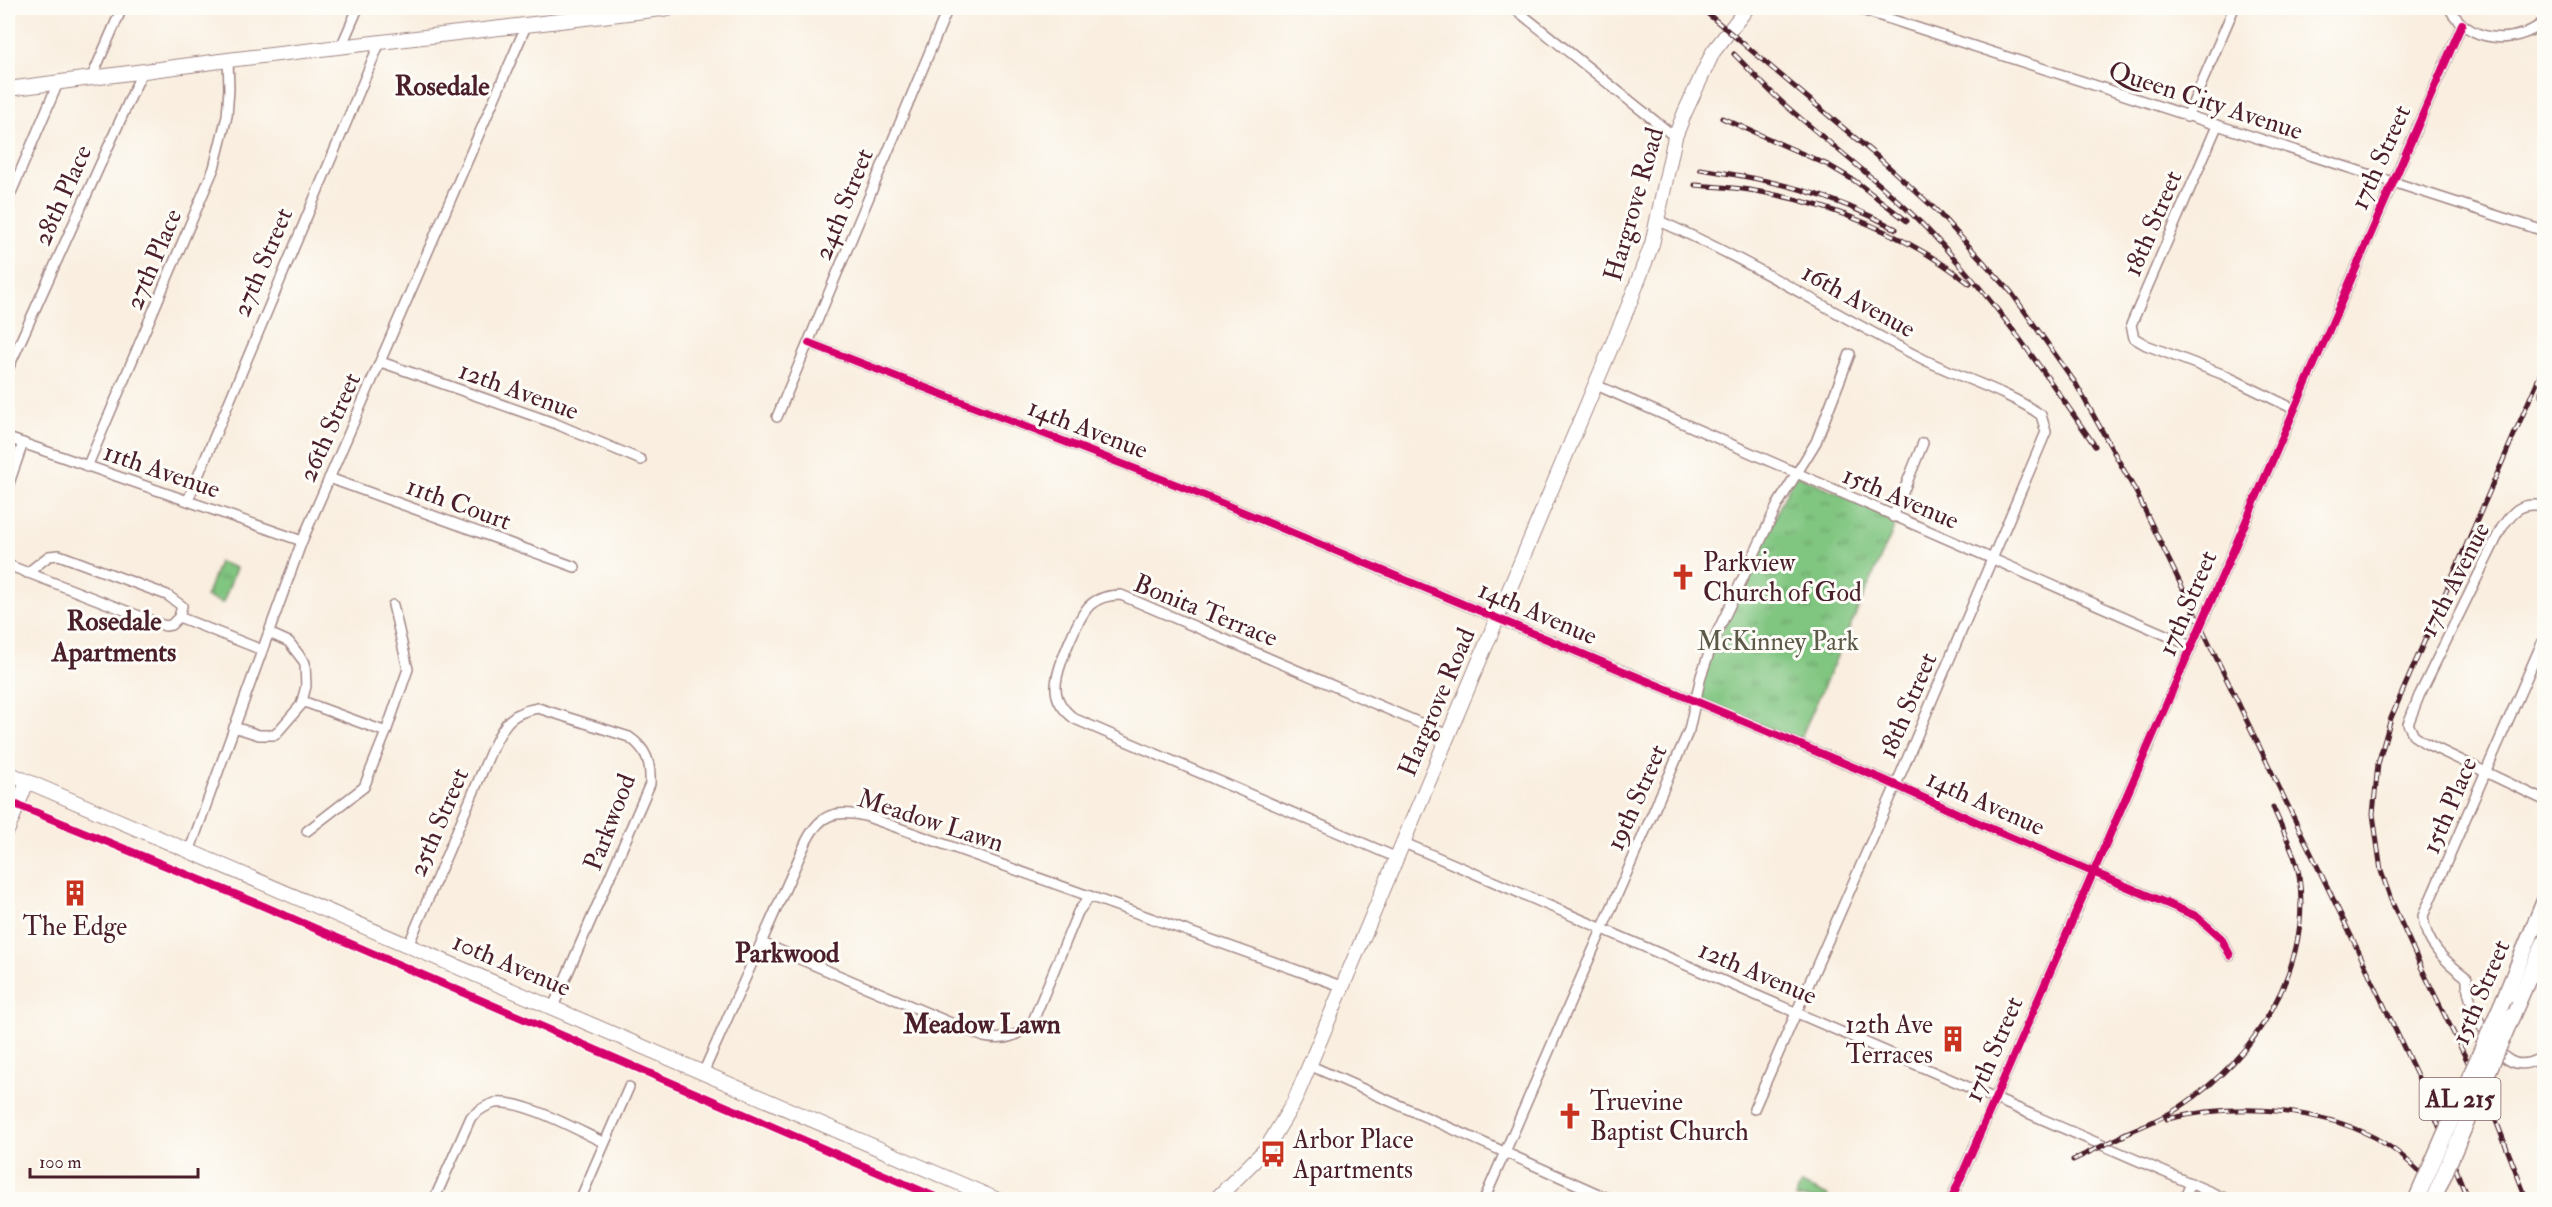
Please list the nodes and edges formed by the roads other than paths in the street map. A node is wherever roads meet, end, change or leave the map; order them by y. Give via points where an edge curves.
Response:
1 (122, 8) edge
2 (358, 8) edge
3 (670, 8) edge
4 (948, 8) edge
5 (1514, 8) edge
6 (1747, 8) edge
7 (1856, 8) edge
8 (2234, 8) edge
9 (2449, 8) edge
10 (588, 12) edge
11 (2544, 22) edge
12 (2462, 24) junction
13 (526, 26) junction
14 (380, 42) junction
15 (340, 47) junction
16 (228, 60) junction
17 (142, 72) junction
18 (91, 79) junction
19 (57, 83) junction
20 (8, 89) edge
21 (2187, 117) junction
22 (2217, 126) junction
23 (1675, 137) junction
24 (2392, 182) junction
25 (8, 200) edge
26 (1657, 220) junction
27 (2544, 231) edge
28 (808, 343) junction
29 (1850, 354) dead end
30 (381, 362) junction
31 (8, 369) edge
32 (1596, 385) junction
33 (2294, 409) junction
34 (2041, 415) joint
35 (777, 417) dead end
36 (8, 438) edge
37 (23, 443) junction
38 (1923, 443) dead end
39 (641, 460) dead end
40 (87, 467) junction
41 (1795, 474) junction
42 (329, 478) junction
43 (8, 486) edge
44 (188, 500) junction
45 (2544, 506) edge
46 (1893, 517) junction
47 (302, 541) junction
48 (1992, 558) junction
49 (8, 565) edge
50 (575, 567) dead end
51 (27, 573) junction
52 (393, 605) dead end
53 (179, 617) junction
54 (1497, 618) junction
55 (268, 633) junction
56 (2544, 638) edge
57 (2191, 646) junction
58 (262, 651) junction
59 (1695, 699) junction
60 (302, 701) junction
61 (512, 717) joint
62 (234, 728) junction
63 (386, 732) junction
64 (1448, 735) junction
65 (2486, 772) junction
66 (8, 773) edge
67 (27, 782) junction
68 (1896, 785) junction
69 (2544, 800) edge
70 (8, 830) edge
71 (307, 831) dead end
72 (1402, 842) junction
73 (189, 852) junction
74 (1395, 857) junction
75 (2092, 872) junction
76 (1090, 896) junction
77 (2544, 902) edge
78 (1602, 928) junction
79 (762, 943) junction
80 (2544, 943) edge
81 (408, 946) junction
82 (2230, 955) dead end
83 (1341, 986) junction
84 (553, 1007) junction
85 (1797, 1012) junction
86 (2540, 1063) edge
87 (1309, 1065) junction
88 (703, 1073) junction
89 (629, 1087) dead end
90 (1995, 1098) junction
91 (1754, 1109) dead end
92 (603, 1142) junction
93 (1504, 1153) junction
94 (2191, 1183) junction
95 (434, 1200) edge
96 (580, 1200) edge
97 (998, 1200) edge
98 (1215, 1200) edge
99 (1484, 1200) edge
100 (1612, 1200) edge
101 (1952, 1200) edge
102 (2184, 1200) edge
103 (2229, 1200) edge
104 (2416, 1200) edge
105 (2433, 1200) edge

1 - 18 street
2 - 15 street
3 - 10 main road
4 - 28 street, 24th Street
5 - 23 street
6 - 23 main road, Hargrove Road via 1713,52
7 - 21 street, Queen City Avenue
8 - 21 street
9 - 12 street
10 - 13 main road
11 - 12 street via 2523,35 2497,38
12 - 24 street, 17th Street
13 - 14 main road
13 - 30 street, 26th Street
14 - 15 main road
14 - 44 street, 27th Street
15 - 16 main road
16 - 17 main road
16 - 40 street, 27th Place via 227,116 214,168
17 - 18 main road
17 - 31 street, 28th Place
18 - 19 main road
19 - 20 main road
19 - 25 street
21 - 22 street, Queen City Avenue
22 - 24 street, Queen City Avenue
22 - 33 street, 18th Street via 2131,325 2134,338
23 - 26 main road, Hargrove Road
24 - 27 street, Queen City Avenue
24 - 33 street, 17th Street
26 - 32 main road, Hargrove Road via 1652,244
26 - 34 street, 16th Avenue via 1754,266 1919,358
28 - 35 street, 24th Street
28 - 54 street, 14th Avenue via 1190,490
29 - 41 street, 19th Street via 1816,442
30 - 39 street, 12th Avenue via 554,423
30 - 42 street, 26th Street
32 - 41 street, 15th Avenue
32 - 54 main road, Hargrove Road
33 - 57 street, 17th Street
34 - 48 street, 18th Street via 2046,432
36 - 37 street, 11th Avenue
37 - 40 street, 11th Avenue
37 - 43 street
38 - 46 street
40 - 44 street, 11th Avenue
41 - 46 street, 15th Avenue
41 - 59 street, 19th Street via 1719,629
42 - 47 street, 26th Street
42 - 50 street, 11th Court
44 - 47 street, 11th Avenue
45 - 65 street, 17th Avenue via 2530,504 2518,508 2508,518 2408,724 2414,736 2425,743
46 - 48 street, 15th Avenue
47 - 55 street, 26th Street
48 - 57 street, 15th Avenue
48 - 68 street, 18th Street
49 - 51 street
51 - 53 street via 165,626
51 - 53 street via 49,556 59,555 167,595 182,606
52 - 63 street via 408,669
53 - 58 street
54 - 59 street, 14th Avenue
54 - 64 main road, Hargrove Road
55 - 58 street, 26th Street
55 - 60 street via 289,642 305,663
56 - 65 street, 15th Place
57 - 75 street, 17th Street
58 - 62 street, 26th Street
59 - 68 street, 14th Avenue
59 - 78 street, 19th Street via 1689,730
60 - 62 street via 290,721 275,735
60 - 63 street
61 - 81 street, 25th Street via 491,751
61 - 84 street, Parkwood via 538,708 629,737 648,756 651,771 646,798
62 - 73 street, 26th Street
63 - 71 street via 364,787
64 - 72 main road, Hargrove Road
64 - 74 street, Bonita Terrace via 1121,595 1101,598 1085,611 1058,671 1055,686 1059,701 1075,719
65 - 69 street
65 - 86 street, 15th Place via 2424,916 2424,929 2447,963 2467,978 2471,1004 2502,1056 2517,1065
66 - 67 main road, 10th Avenue
67 - 70 main road
67 - 73 main road, 10th Avenue
68 - 75 street, 14th Avenue
68 - 85 street, 18th Street
72 - 74 main road, Hargrove Road
72 - 78 street, 12th Avenue
73 - 81 main road, 10th Avenue
74 - 83 main road, Hargrove Road
75 - 82 street, 14th Avenue via 2196,916 2221,938
75 - 90 street, 17th Street
76 - 79 street, Meadow Lawn via 865,816 837,813 813,827
76 - 79 street via 1078,912 1033,1021 1011,1038 984,1037
76 - 83 street, Meadow Lawn
77 - 104 main road, 15th Street / AL 215, bridge
78 - 85 street, 12th Avenue
78 - 93 street, 19th Street
79 - 88 street, Meadow Lawn
80 - 105 main road, 15th Street / AL 215, bridge
81 - 84 main road, 10th Avenue
83 - 87 main road, Hargrove Road
84 - 88 main road, 10th Avenue
85 - 90 street, 12th Avenue
85 - 91 street, 18th Street
87 - 93 street
87 - 98 main road, Hargrove Road via 1294,1102 1271,1141
88 - 97 main road, 10th Avenue
89 - 92 street
90 - 94 street, 12th Avenue
90 - 101 street, 17th Street
92 - 95 street via 521,1105 494,1103 471,1117
92 - 96 street
93 - 99 street, 19th Street
93 - 100 street
94 - 102 street
94 - 103 street, 12th Avenue

